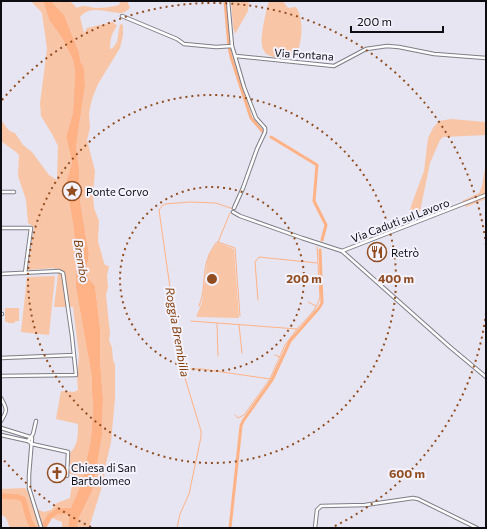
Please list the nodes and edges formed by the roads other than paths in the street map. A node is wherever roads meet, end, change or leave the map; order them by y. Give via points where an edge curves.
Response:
1 (228, 1) edge
2 (122, 16) dead end
3 (232, 46) junction
4 (236, 56) junction
5 (486, 58) edge
6 (1, 192) edge
7 (14, 192) dead end
8 (486, 195) edge
9 (234, 208) dead end
10 (233, 212) dead end
11 (1, 228) edge
12 (342, 251) junction
13 (25, 273) junction
14 (1, 274) edge
15 (74, 355) junction
16 (1, 358) edge
17 (1, 376) edge
18 (486, 377) edge
19 (1, 398) edge
20 (1, 421) edge
21 (36, 421) dead end
22 (1, 428) edge
23 (1, 435) edge
24 (30, 437) junction
25 (28, 441) junction
26 (32, 444) junction
27 (67, 476) dead end
28 (41, 527) edge
29 (315, 528) edge
30 (477, 528) edge

1 - 3 street
2 - 3 street via 177,38 184,44
3 - 4 street
4 - 5 street, Via Fontana via 334,66 366,49 387,46 434,54
4 - 9 street via 244,87 256,118 265,128 265,132
6 - 7 street
8 - 12 street, Via Caduti sul Lavoro
10 - 12 street
11 - 13 street via 31,228
12 - 18 street, Via Caduti sul Lavoro
13 - 14 street
13 - 15 street via 63,273
15 - 16 street
15 - 17 street via 76,375
19 - 20 street via 7,413
21 - 24 street
22 - 24 street
23 - 25 street
24 - 25 street
24 - 26 street
25 - 26 street
26 - 27 street via 68,452
26 - 28 street via 29,488
29 - 30 street via 317,510 321,506 365,505 414,498

